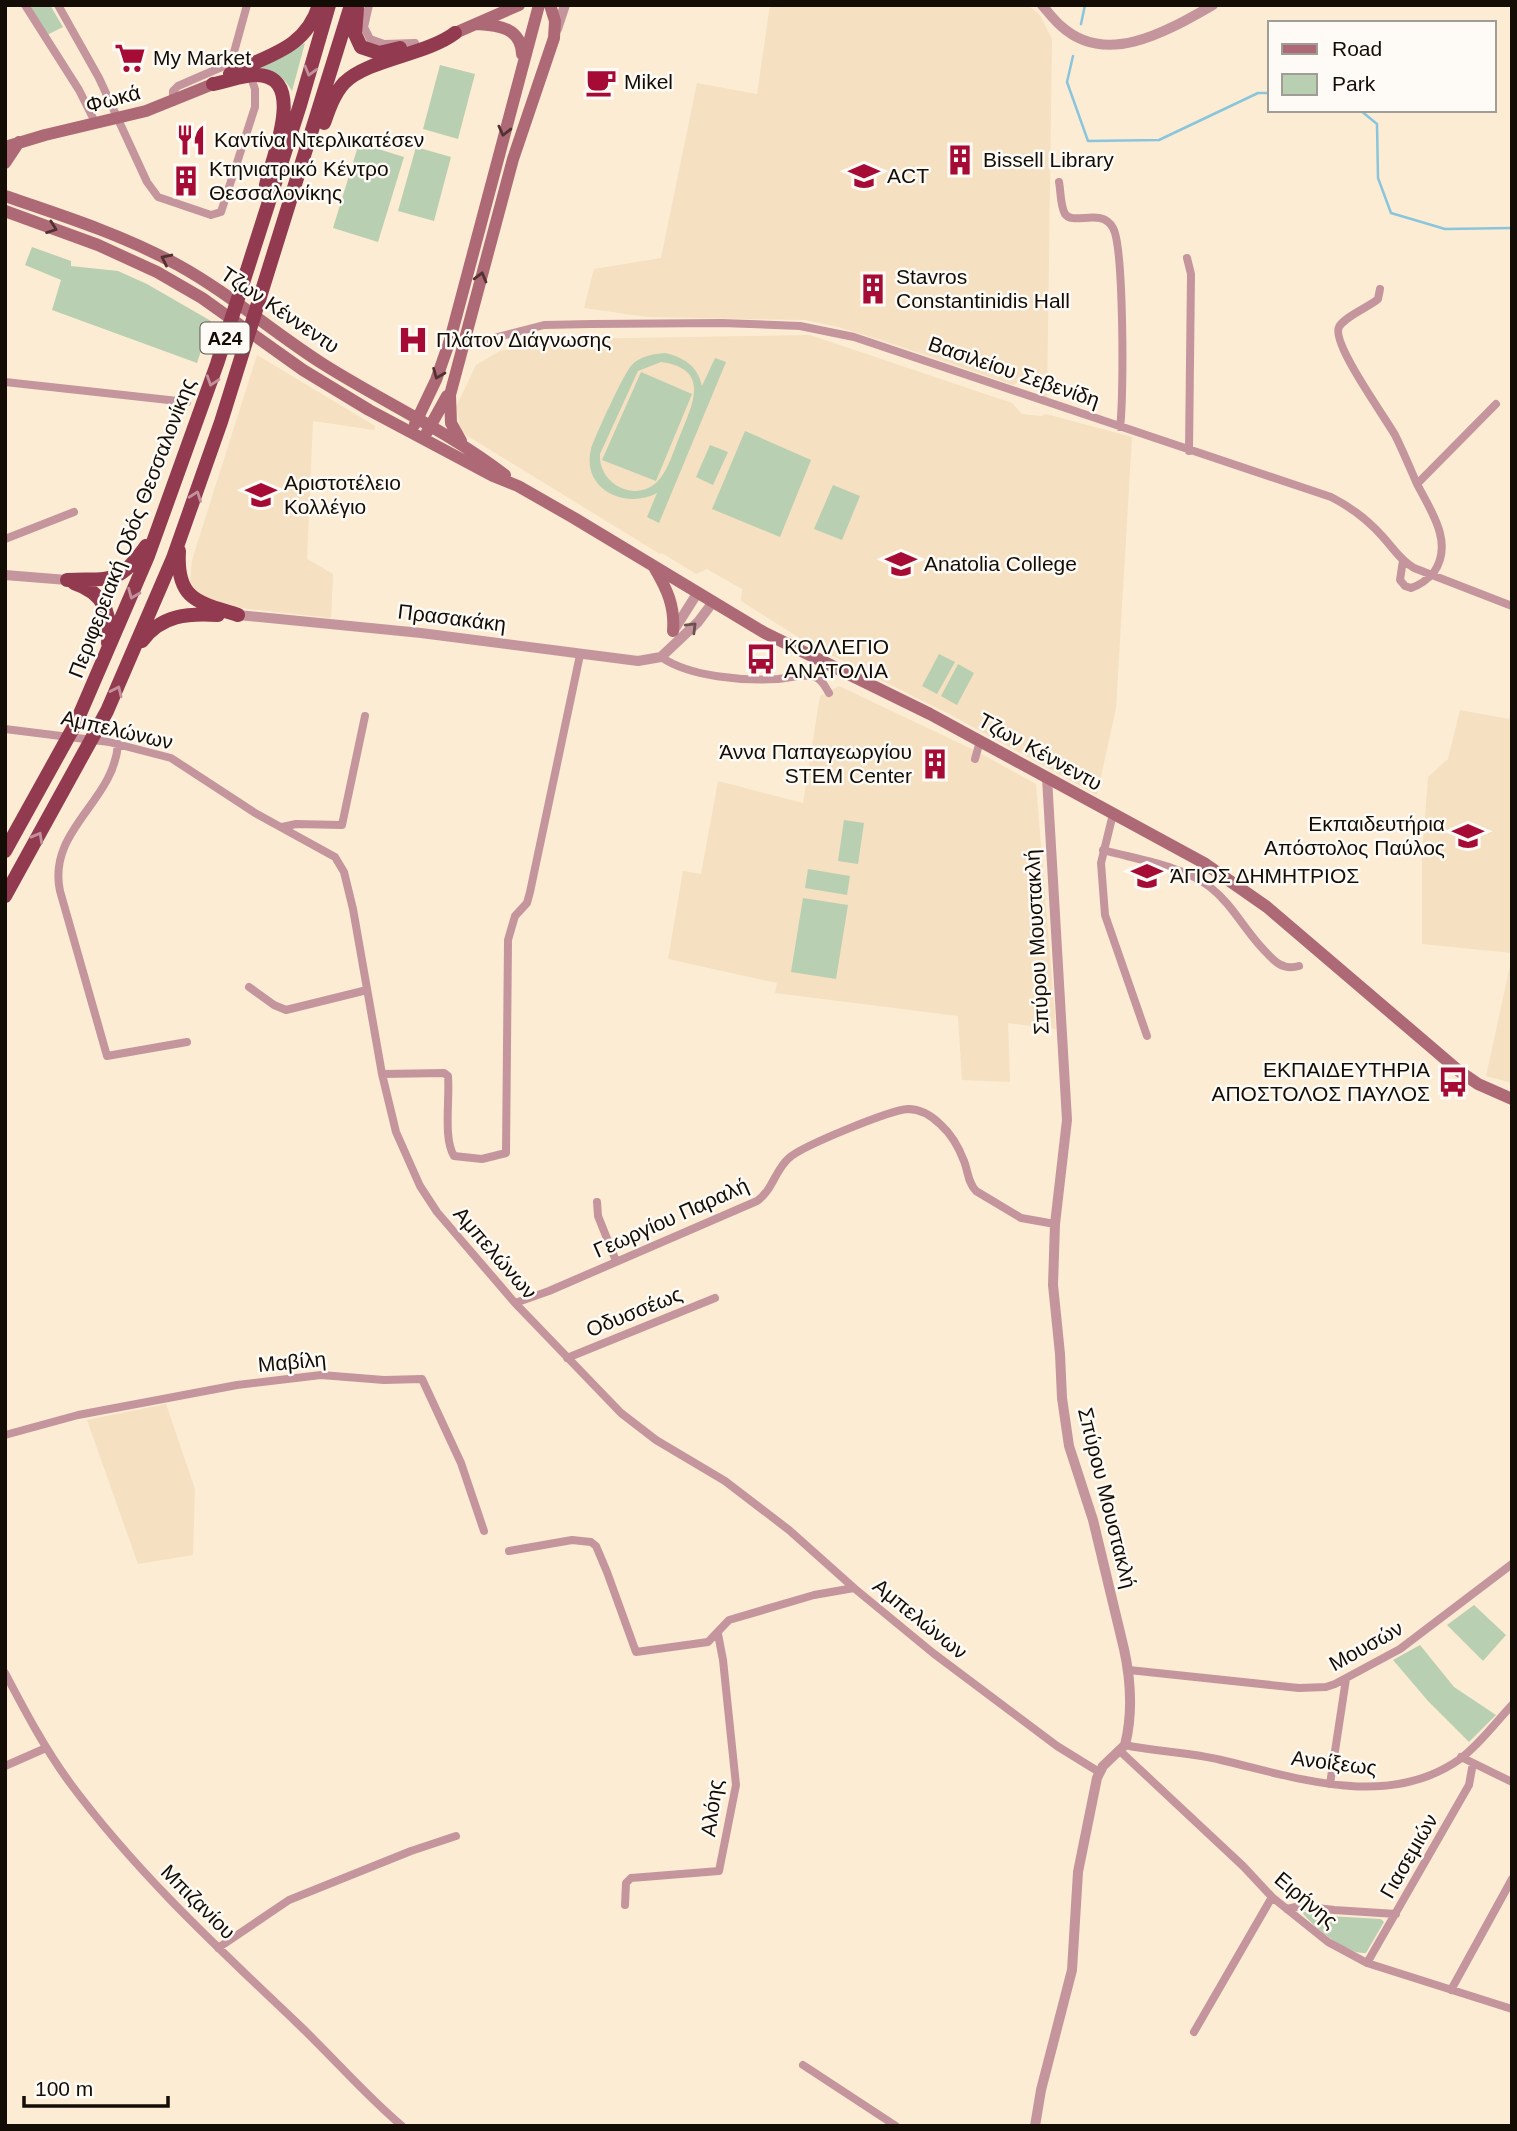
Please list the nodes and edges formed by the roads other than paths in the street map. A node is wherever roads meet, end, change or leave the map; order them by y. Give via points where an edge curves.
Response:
1 (25, 5) edge
2 (58, 5) edge
3 (247, 5) edge
4 (319, 5) edge
5 (329, 5) edge
6 (351, 5) edge
7 (358, 5) edge
8 (369, 5) edge
9 (519, 5) edge
10 (539, 5) edge
11 (550, 5) edge
12 (565, 5) edge
13 (1042, 5) edge
14 (1213, 5) edge
15 (477, 24) junction
16 (455, 33) junction
17 (554, 38) junction
18 (415, 43) junction
19 (522, 65) junction
20 (250, 75) junction
21 (213, 84) junction
22 (173, 102) junction
23 (118, 119) junction
24 (96, 124) junction
25 (19, 142) junction
26 (5, 147) edge
27 (6, 163) edge
28 (1059, 182) dead end
29 (7, 194) edge
30 (5, 211) edge
31 (261, 228) junction
32 (274, 254) junction
33 (1187, 258) dead end
34 (1380, 289) dead end
35 (464, 343) junction
36 (455, 374) junction
37 (5, 382) edge
38 (187, 402) dead end
39 (1496, 404) dead end
40 (418, 418) junction
41 (430, 425) junction
42 (1120, 428) junction
43 (411, 432) junction
44 (424, 439) junction
45 (471, 451) junction
46 (1189, 451) junction
47 (1417, 484) junction
48 (518, 486) junction
49 (74, 512) dead end
50 (159, 527) junction
51 (182, 533) junction
52 (5, 539) edge
53 (1403, 561) junction
54 (652, 564) junction
55 (5, 575) edge
56 (1430, 576) junction
57 (67, 580) junction
58 (698, 592) junction
59 (713, 602) junction
60 (1510, 604) edge
61 (238, 615) junction
62 (673, 631) junction
63 (135, 650) junction
64 (665, 653) junction
65 (580, 654) junction
66 (103, 664) junction
67 (829, 693) dead end
68 (365, 716) dead end
69 (5, 729) edge
70 (980, 741) junction
71 (118, 744) junction
72 (975, 759) dead end
73 (1047, 778) junction
74 (1113, 814) junction
75 (282, 827) junction
76 (1103, 850) junction
77 (5, 851) edge
78 (5, 896) edge
79 (1299, 966) dead end
80 (249, 987) dead end
81 (367, 990) junction
82 (1147, 1036) dead end
83 (187, 1042) dead end
84 (382, 1074) junction
85 (1512, 1099) edge
86 (597, 1202) dead end
87 (1055, 1224) junction
88 (616, 1261) junction
89 (715, 1298) dead end
90 (515, 1303) junction
91 (567, 1358) junction
92 (5, 1435) edge
93 (484, 1531) dead end
94 (509, 1551) dead end
95 (1512, 1564) edge
96 (854, 1588) junction
97 (718, 1634) junction
98 (1129, 1670) junction
99 (5, 1673) edge
100 (1346, 1679) junction
101 (1512, 1704) edge
102 (46, 1748) junction
103 (1123, 1748) junction
104 (1461, 1758) junction
105 (1473, 1763) junction
106 (5, 1766) edge
107 (1099, 1772) junction
108 (1512, 1782) edge
109 (1330, 1784) junction
110 (456, 1836) dead end
111 (1512, 1880) edge
112 (1272, 1897) junction
113 (625, 1905) dead end
114 (1287, 1909) junction
115 (1396, 1914) junction
116 (218, 1948) junction
117 (1367, 1963) junction
118 (1451, 1990) junction
119 (1512, 2009) edge
120 (1194, 2032) dead end
121 (803, 2066) dead end
122 (402, 2126) edge
123 (896, 2126) edge
124 (1035, 2126) edge

1 - 24 street
2 - 23 street
3 - 22 street via 230,63 178,86
4 - 21 highway via 309,29 297,41
5 -> 31 highway, Περιφερειακή Οδός Θεσσαλονίκης / Α24
6 - 32 highway, Περιφερειακή Οδός Θεσσαλονίκης / Α24
7 - 18 highway via 355,34 361,47 379,53
8 - 18 street via 364,27 370,39 384,44
9 - 15 main road
10 - 19 main road
11 - 17 main road
12 - 17 street
13 - 14 street via 1062,27 1082,39 1125,45 1144,41
15 - 16 main road
15 - 19 main road via 513,33 522,47
16 - 18 highway
16 - 32 highway via 345,83 331,106
35 -> 17 main road via 513,159
19 -> 40 main road via 450,340
20 - 21 highway
20 - 23 street via 256,89 255,107 221,212 216,215 156,195
20 - 31 highway via 274,80 284,104
21 - 22 main road, Φωκά
22 - 23 main road, Φωκά
23 - 24 main road, Φωκά
24 - 25 main road, Φωκά
25 - 26 main road, Φωκά
25 - 27 main road
28 - 42 street via 1067,217 1105,219 1115,230 1120,272
40 -> 29 main road, Τζων Κέννεντυ via 324,365 179,265
30 -> 43 main road, Τζων Κέννεντυ via 130,259 181,285 279,354
31 -> 50 highway, Περιφερειακή Οδός Θεσσαλονίκης / Α24
51 -> 32 highway, Περιφερειακή Οδός Θεσσαλονίκης / Α24
33 - 46 street via 1191,274
34 - 47 street via 1378,299 1345,321 1338,334 1344,353 1396,436
35 - 36 main road
35 - 42 street, Βασιλείου Σεβενίδη via 550,324 800,326 854,337
36 - 41 main road
36 - 45 main road via 449,400 451,423
37 - 38 street
39 - 47 street
40 - 41 main road, Τζων Κέννεντυ
40 - 43 main road
41 - 44 main road
41 - 45 main road, Τζων Κέννεντυ
42 - 46 street, Βασιλείου Σεβενίδη
43 - 44 main road, Τζων Κέννεντυ
44 - 48 main road, Τζων Κέννεντυ
45 - 48 main road, Τζων Κέννεντυ
46 - 53 street, Βασιλείου Σεβενίδη via 1338,501 1360,514
47 - 56 street via 1439,527 1442,544 1442,559
48 - 54 main road, Τζων Κέννεντυ
49 - 52 street
50 - 57 highway via 122,574 101,580
50 -> 66 highway, Περιφερειακή Οδός Θεσσαλονίκης / Α24
51 - 61 highway via 179,570 188,594 199,603
51 - 63 highway, Περιφερειακή Οδός Θεσσαλονίκης / Α24
53 - 56 street, Βασιλείου Σεβενίδη
53 - 56 street via 1399,576 1405,586 1415,587
54 - 58 main road, Τζων Κέννεντυ
54 - 62 main road via 672,604
55 - 57 street
56 - 60 street, Βασιλείου Σεβενίδη
57 - 66 highway via 94,592 107,608 110,633
58 - 59 main road, Τζων Κέννεντυ
58 - 62 street
64 -> 59 street
59 - 70 main road, Τζων Κέννεντυ via 803,654
61 - 63 highway via 169,618
61 - 65 street, Πρασακάκη
62 - 64 street
78 -> 63 highway, Περιφερειακή Οδός Θεσσαλονίκης / Α24 via 97,730
64 - 65 street, Πρασακάκη via 638,661
64 - 67 street, Πρασακάκη via 683,669 734,677 817,677
65 - 84 street via 530,892 515,916 508,940 506,1153 482,1159 454,1156 449,1146 450,1096 444,1073
66 - 77 highway, Περιφερειακή Οδός Θεσσαλονίκης / Α24
68 - 75 street via 342,825
69 - 71 street, Αμπελώνων
70 - 72 street
70 - 73 main road, Τζων Κέννεντυ
71 - 75 street, Αμπελώνων via 178,762
71 - 83 street via 114,768 70,836 56,875 107,1056
73 - 74 main road, Τζων Κέννεντυ
73 - 87 street, Σπύρου Μουστακλή via 1067,1120
74 - 76 street
74 - 85 main road, Τζων Κέννεντυ via 1251,894 1447,1062 1478,1084
75 - 81 street, Αμπελώνων via 335,857 344,872
76 - 79 street via 1209,885 1280,966
76 - 82 street via 1105,915
80 - 81 street via 286,1010
81 - 84 street, Αμπελώνων
84 - 90 street, Αμπελώνων via 396,1132 420,1186
86 - 88 street
87 - 88 street, Γεωργίου Παραλή via 1021,1218 976,1191 961,1153 943,1127 922,1111 904,1110 793,1155 757,1201
87 - 98 street, Σπύρου Μουστακλή via 1054,1296 1067,1435
88 - 90 street, Γεωργίου Παραλή
89 - 91 street, Οδυσσέως
90 - 91 street, Αμπελώνων
91 - 96 street, Αμπελώνων via 621,1413 725,1481
92 - 93 street, Μαβίλη via 78,1415 237,1385 321,1375 422,1379 461,1463
94 - 97 street via 572,1540 596,1546 634,1651 696,1645
95 - 100 street, Μουσών via 1416,1638
96 - 97 street via 729,1620
96 - 107 street, Αμπελώνων via 1056,1746
97 - 113 street, Αλόης via 736,1785 719,1871 631,1878 626,1883
98 - 100 street, Μουσών via 1299,1688 1326,1687
98 - 103 street, Σπύρου Μουστακλή via 1130,1712
99 - 102 street, Μπιζανίου
100 - 109 street
101 - 104 street, Ανοίξεως
102 - 106 street
102 - 116 street, Μπιζανίου via 125,1853
103 - 107 street
103 - 109 street, Ανοίξεως via 1215,1758
103 - 112 street, Ειρήνης
104 - 105 street
104 - 109 street, Ανοίξεως via 1399,1784
105 - 108 street
105 - 115 street, Γιασεμιών via 1469,1785
107 - 124 street via 1078,1872 1072,1970
110 - 116 street via 289,1900
111 - 118 street
112 - 114 street, Ειρήνης
112 - 120 street
114 - 115 street
114 - 117 street, Ειρήνης via 1328,1942
115 - 117 street, Γιασεμιών
116 - 122 street, Μπιζανίου
117 - 118 street, Ειρήνης
118 - 119 street, Ειρήνης
121 - 123 street

